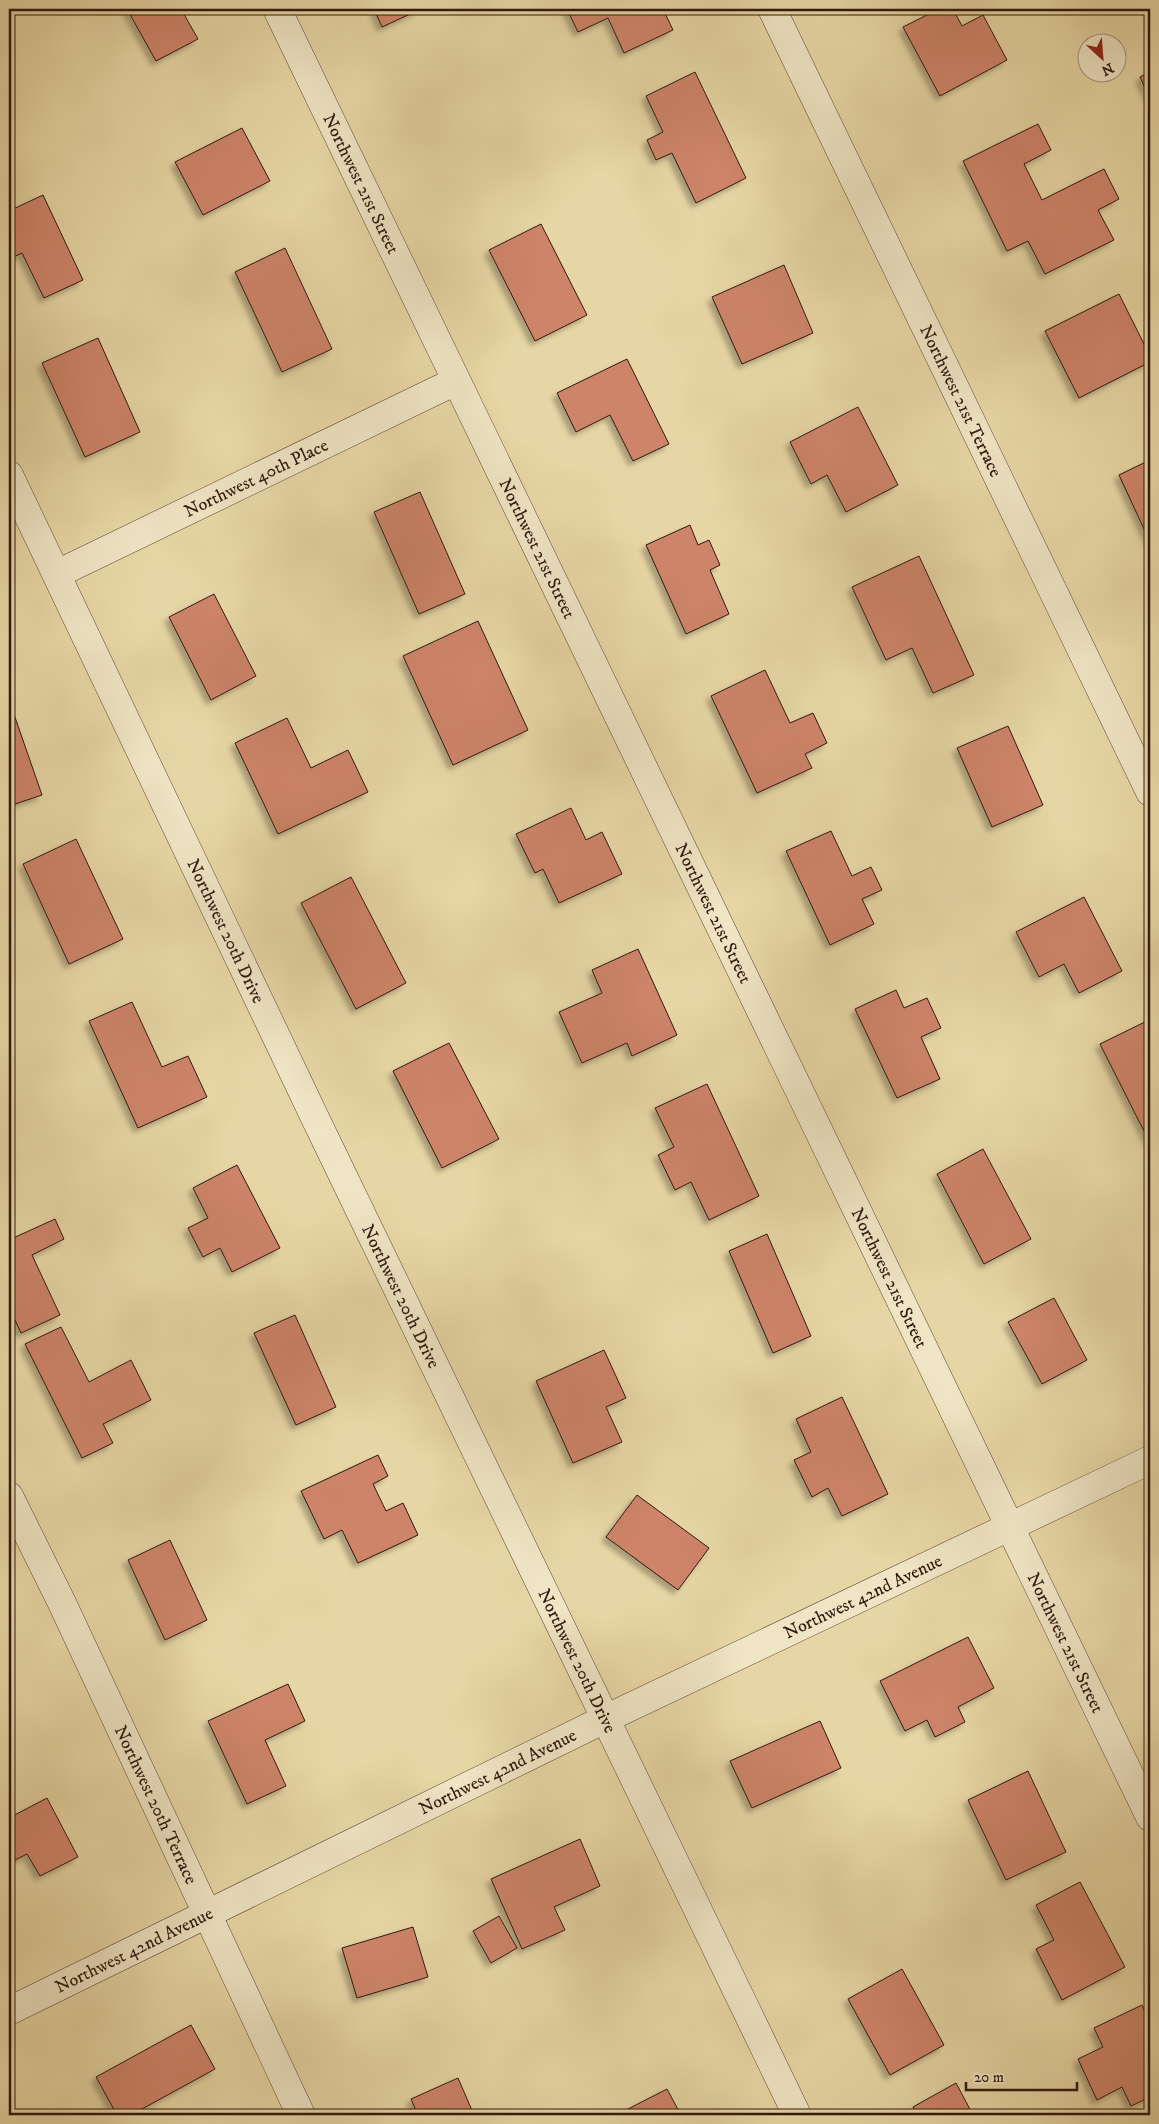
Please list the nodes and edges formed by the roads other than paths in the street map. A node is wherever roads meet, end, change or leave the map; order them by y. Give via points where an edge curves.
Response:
1 (278, 9) edge
2 (772, 9) edge
3 (456, 381) junction
4 (9, 475) edge
5 (57, 574) junction
6 (1150, 792) edge
7 (1150, 1460) edge
8 (9, 1496) edge
9 (1010, 1526) junction
10 (605, 1719) junction
11 (1150, 1817) edge
12 (207, 1913) junction
13 (9, 2011) edge
14 (301, 2115) edge
15 (797, 2115) edge

1 - 3 street, Northwest 21st Street
2 - 6 street, Northwest 21st Terrace
3 - 5 street, Northwest 40th Place
3 - 9 street, Northwest 21st Street
4 - 5 street, Northwest 20th Drive
5 - 10 street, Northwest 20th Drive
7 - 9 street, Northwest 42nd Avenue
8 - 12 street, Northwest 20th Terrace
9 - 10 street, Northwest 42nd Avenue
9 - 11 street, Northwest 21st Street
10 - 12 street, Northwest 42nd Avenue
10 - 15 street, Northwest 20th Drive
12 - 13 street, Northwest 42nd Avenue
12 - 14 street, Northwest 20th Terrace

